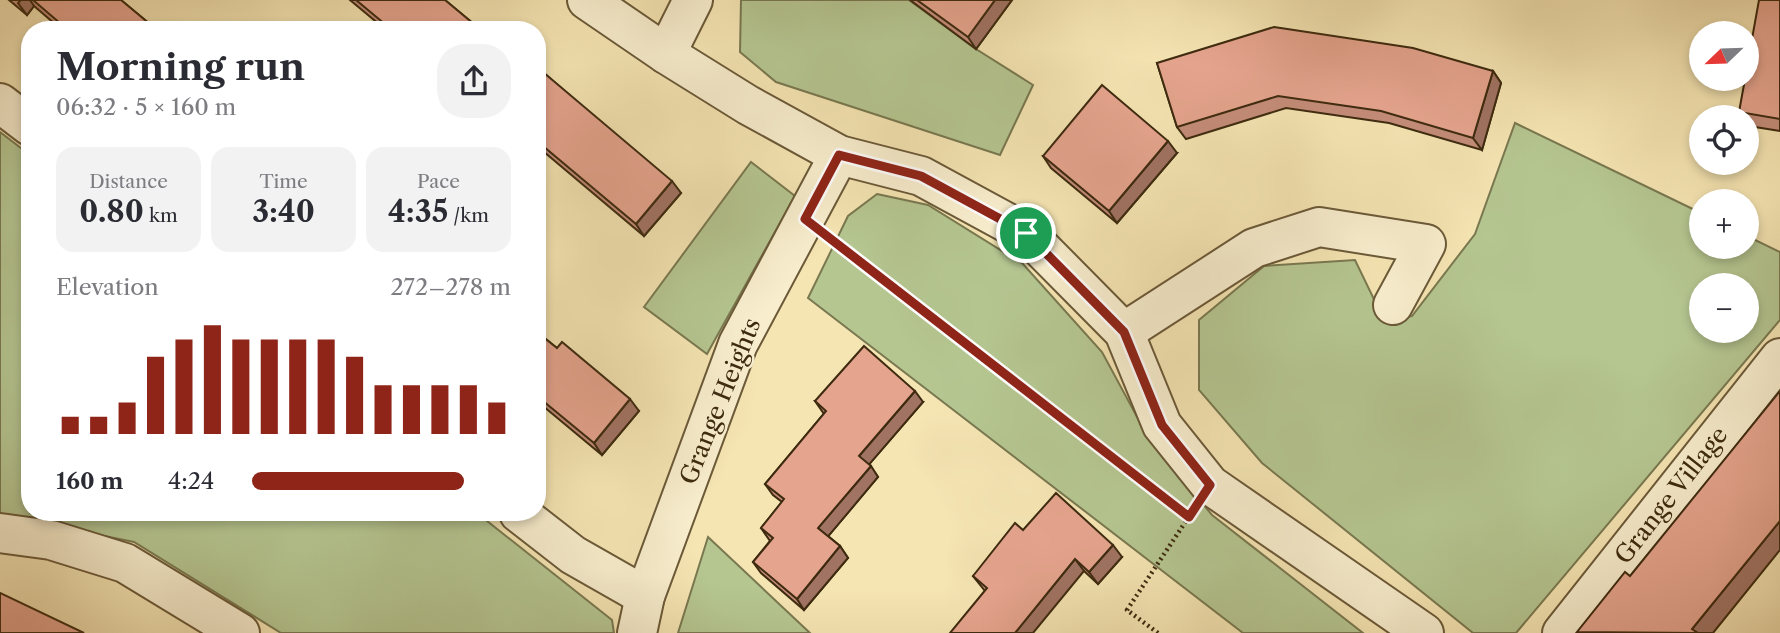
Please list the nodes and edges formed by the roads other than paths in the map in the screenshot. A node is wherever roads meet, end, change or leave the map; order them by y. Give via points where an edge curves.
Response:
1 (587, 0) edge
2 (693, 0) edge
3 (666, 54) junction
4 (0, 103) edge
5 (21, 120) edge
6 (839, 155) junction
7 (1393, 304) dead end
8 (1124, 332) junction
9 (1780, 358) edge
10 (529, 521) edge
11 (0, 533) edge
12 (645, 596) junction
13 (240, 633) edge
14 (637, 633) edge
15 (1424, 633) edge
16 (1562, 633) edge

1 - 3 street
2 - 3 street
3 - 6 street
4 - 5 street
6 - 8 street via 921,176 1026,233
6 - 12 street, Grange Heights via 738,345
7 - 8 street via 1426,244 1319,227 1254,248
8 - 15 street via 1162,425 1210,485
9 - 16 street, Grange Village
10 - 12 street via 573,555
11 - 13 street via 51,540 125,564
12 - 14 street, Grange Heights

